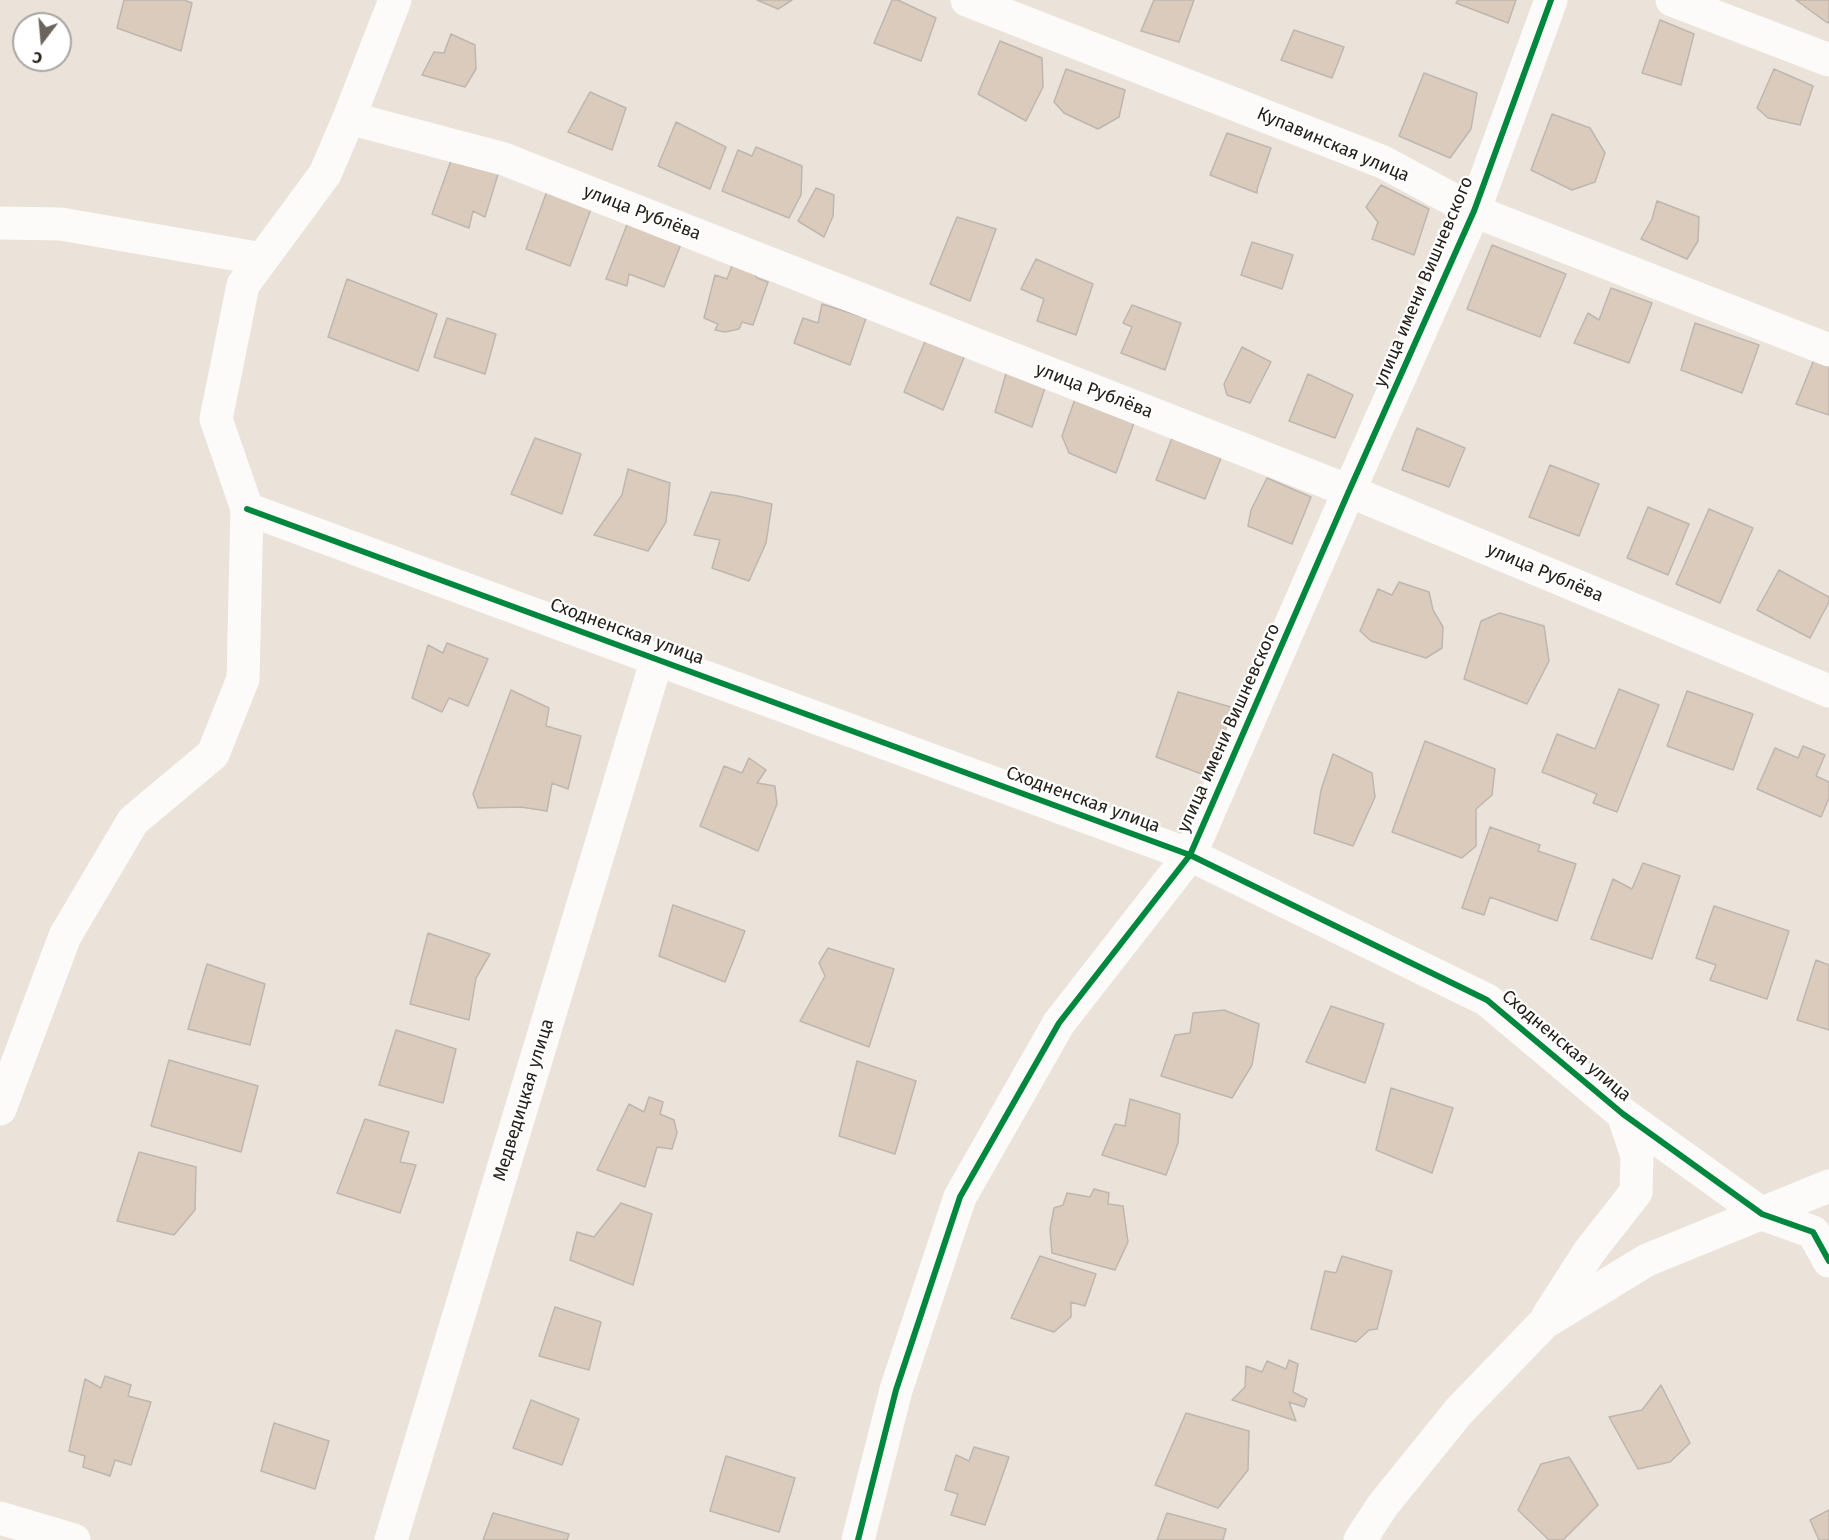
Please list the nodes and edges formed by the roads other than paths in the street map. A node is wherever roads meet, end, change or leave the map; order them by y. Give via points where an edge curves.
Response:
1 (395, 0) edge
2 (967, 0) edge
3 (1551, 0) edge
4 (1672, 0) edge
5 (1829, 60) edge
6 (349, 118) junction
7 (1474, 212) junction
8 (0, 223) edge
9 (262, 259) junction
10 (1829, 350) edge
11 (1349, 491) junction
12 (247, 509) junction
13 (657, 659) junction
14 (1829, 691) edge
15 (1190, 855) junction
16 (2, 1102) edge
17 (1623, 1114) junction
18 (1829, 1186) edge
19 (1762, 1214) junction
20 (1829, 1261) edge
21 (1544, 1323) junction
22 (0, 1518) edge
23 (74, 1540) edge
24 (391, 1540) edge
25 (858, 1540) edge
26 (1360, 1540) edge

1 - 6 street
2 - 7 street, Купавинская улица via 1383,162
3 - 7 street, улица имени Вишневского
4 - 5 street
6 - 9 street via 325,174
6 - 11 street, улица Рублёва via 504,159
7 - 10 street, Купавинская улица
7 - 11 street, улица имени Вишневского
8 - 9 street via 61,224
9 - 12 street via 243,285 216,419
11 - 14 street, улица Рублёва
11 - 15 street, улица имени Вишневского
12 - 13 street, Сходненская улица
12 - 16 street via 243,679 235,701 213,754 133,821 71,926
13 - 15 street, Сходненская улица
13 - 24 street, Медведицкая улица
15 - 17 street, Сходненская улица via 1486,1000
15 - 25 street, улица имени Вишневского via 1059,1023 960,1197 896,1390
17 - 19 street, Сходненская улица
17 - 21 street via 1637,1156 1636,1192 1589,1252
18 - 19 street
19 - 20 street, Сходненская улица via 1813,1232
19 - 21 street via 1647,1260
21 - 26 street via 1459,1411 1383,1505
22 - 23 street

